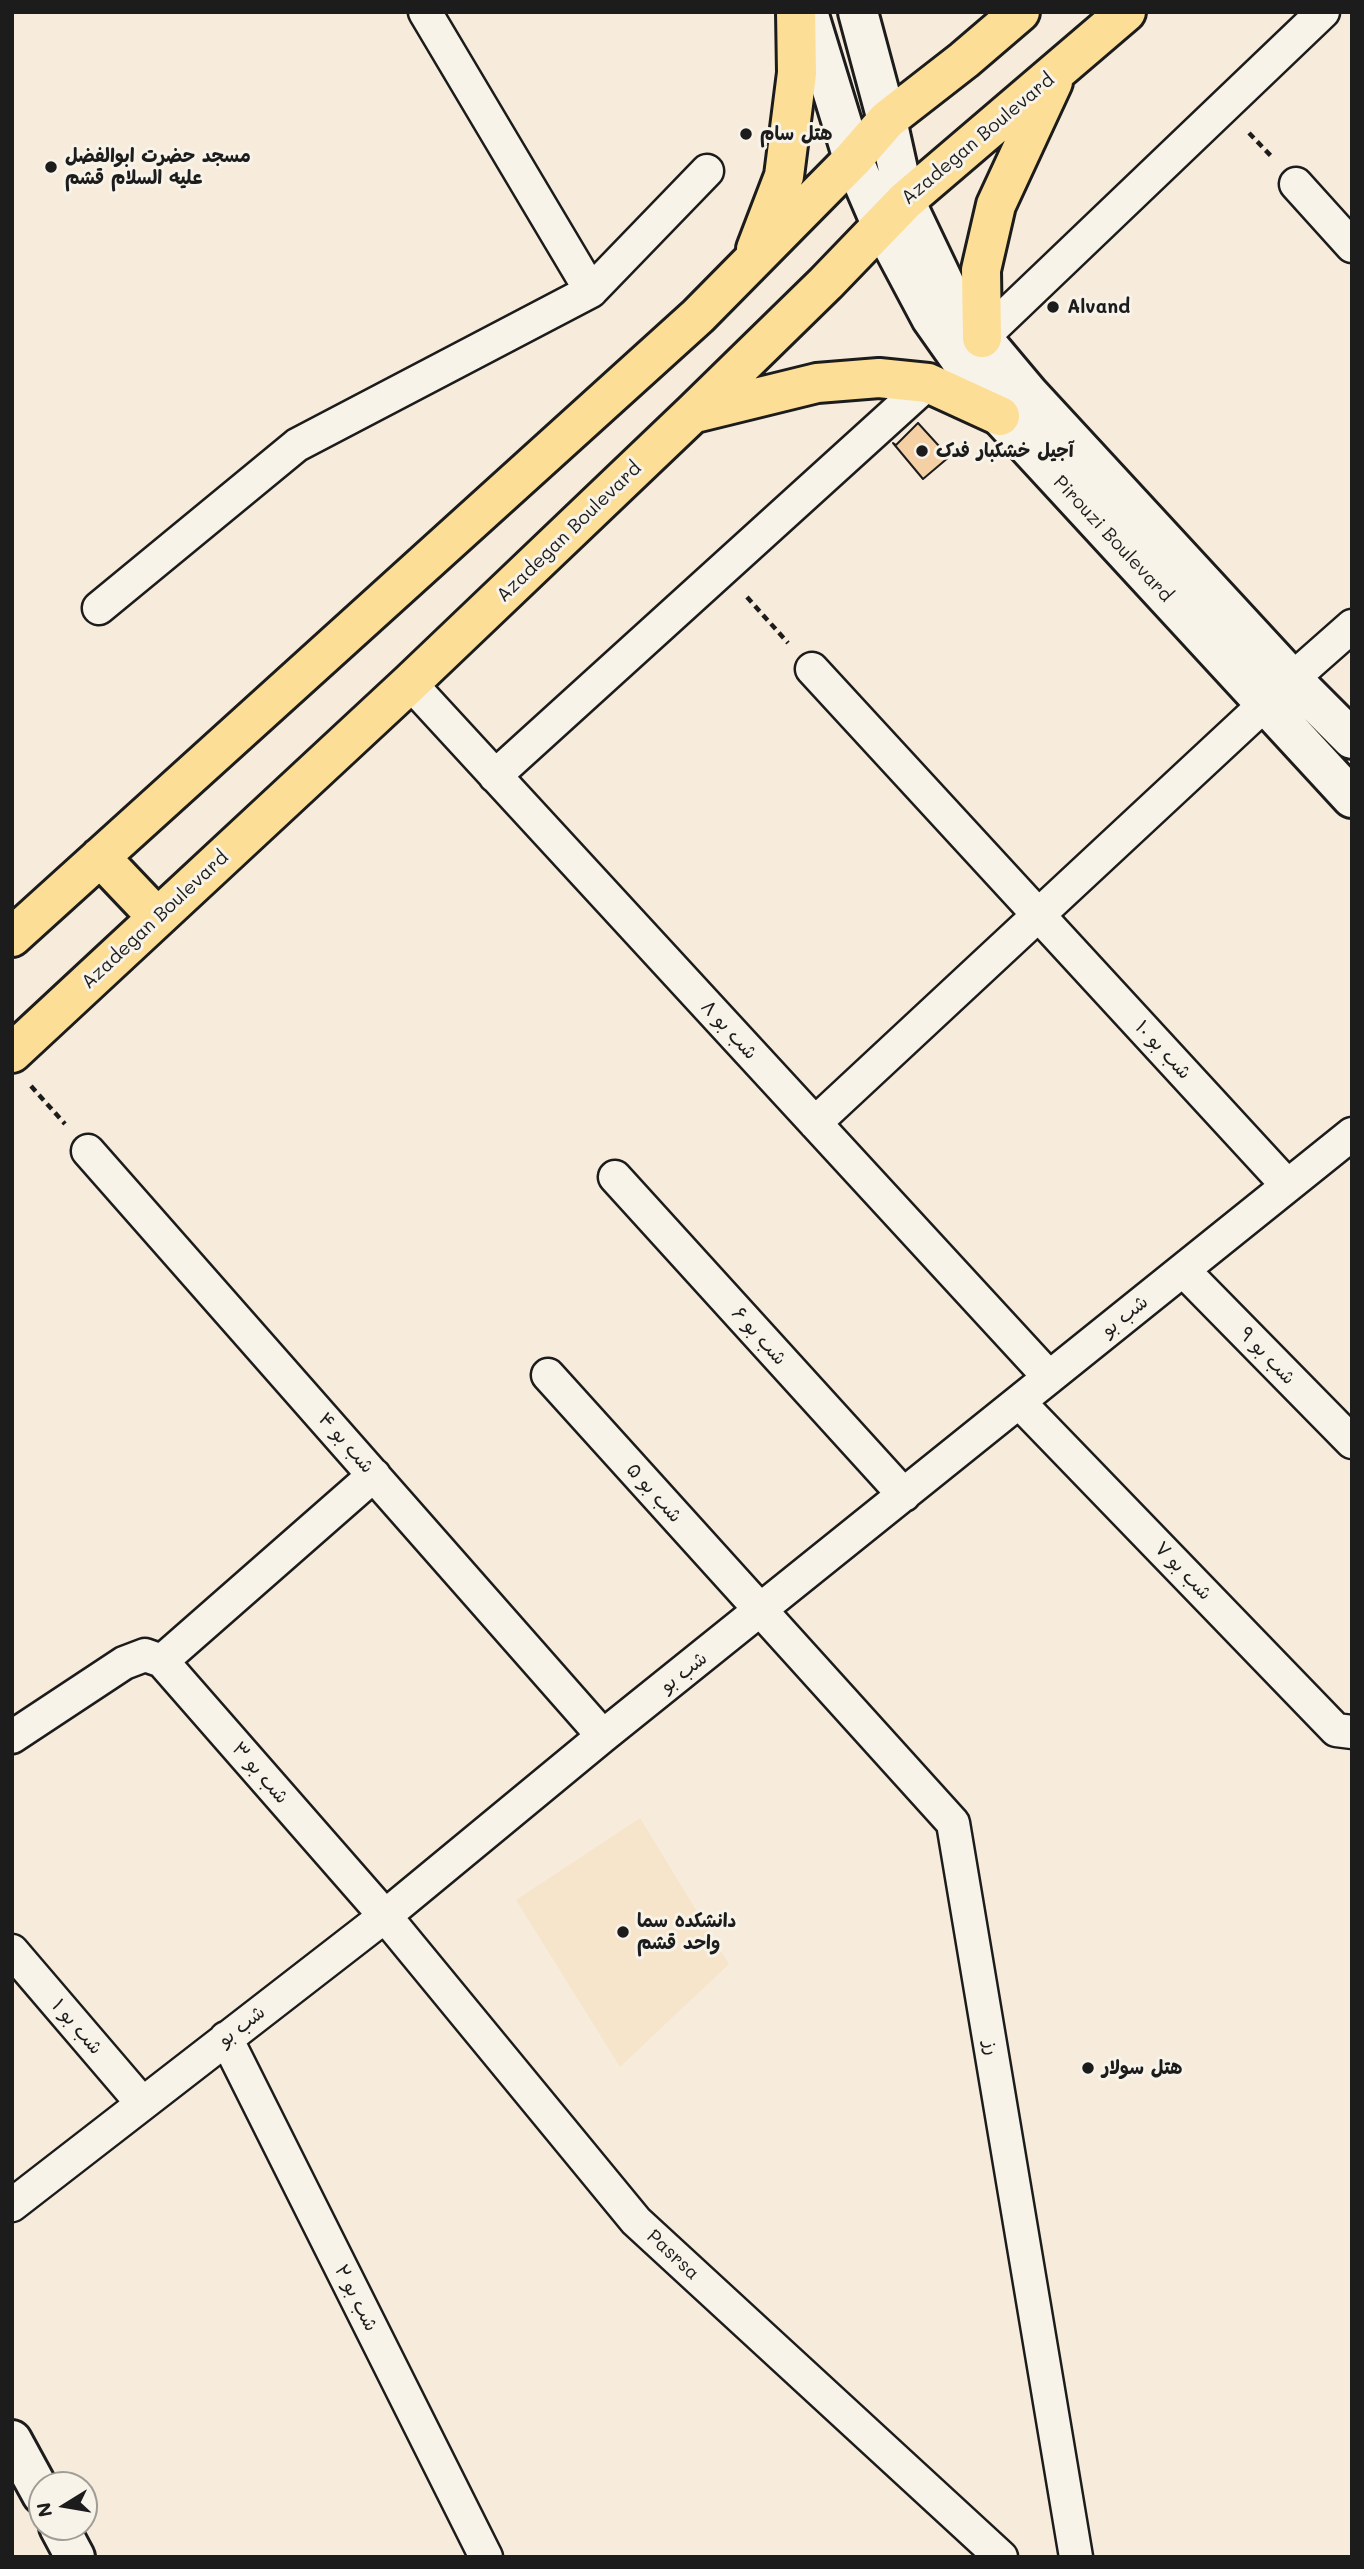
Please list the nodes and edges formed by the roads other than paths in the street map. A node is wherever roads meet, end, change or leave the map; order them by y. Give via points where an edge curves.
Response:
1 (425, 12) edge
2 (796, 12) edge
3 (808, 12) edge
4 (858, 12) edge
5 (1020, 12) edge
6 (1126, 12) edge
7 (1323, 12) edge
8 (1057, 72) junction
9 (887, 120) junction
10 (853, 159) junction
11 (707, 171) dead end
12 (1296, 184) road end
13 (893, 213) junction
14 (1352, 247) edge
15 (750, 264) junction
16 (591, 291) junction
17 (982, 338) junction
18 (928, 383) junction
19 (693, 413) junction
20 (1000, 416) junction
21 (99, 608) dead end
22 (1352, 626) edge
23 (812, 669) road end
24 (410, 683) junction
25 (1279, 692) junction
26 (1352, 739) edge
27 (495, 775) junction
28 (1352, 798) edge
29 (100, 857) junction
30 (1038, 915) junction
31 (157, 917) junction
32 (12, 937) edge
33 (21, 1069) edge
34 (815, 1123) junction
35 (1352, 1134) edge
36 (88, 1151) road end
37 (615, 1177) dead end
38 (1287, 1185) junction
39 (1183, 1270) junction
40 (548, 1375) dead end
41 (1049, 1377) junction
42 (1019, 1402) junction
43 (1352, 1442) edge
44 (374, 1475) junction
45 (904, 1495) junction
46 (760, 1611) junction
47 (162, 1661) junction
48 (1351, 1732) edge
49 (603, 1736) junction
50 (12, 1737) edge
51 (385, 1916) junction
52 (12, 1951) edge
53 (226, 2038) junction
54 (142, 2103) junction
55 (12, 2205) edge
56 (12, 2440) edge
57 (29, 2471) edge
58 (66, 2541) edge
59 (75, 2557) edge
60 (486, 2557) edge
61 (1000, 2557) edge
62 (1076, 2557) edge

1 - 16 street
2 - 15 main road via 797,73 784,176
3 - 10 main road
4 - 9 main road
5 - 9 main road
6 - 8 main road, Azadegan Boulevard
7 - 17 street
8 - 13 main road, Azadegan Boulevard
8 - 17 main road via 996,205 981,270
9 - 10 main road
9 - 13 main road
10 - 13 main road
10 - 15 main road
11 - 16 street
12 - 14 street
13 - 17 main road, Pirouzi Boulevard
13 - 19 main road, Azadegan Boulevard
13 - 20 main road, Pirouzi Boulevard via 931,318
15 - 29 main road
16 - 21 street via 298,445
17 - 25 main road, Pirouzi Boulevard
18 - 19 main road via 879,379 817,383
18 - 20 main road
18 - 27 street
19 - 24 main road, Azadegan Boulevard
20 - 25 main road, Pirouzi Boulevard
22 - 25 street
23 - 30 street, شب بو ۱۰
24 - 27 street, شب بو ۸
24 - 31 main road, Azadegan Boulevard
25 - 26 main road, Pirouzi Boulevard
25 - 28 main road, Pirouzi Boulevard
25 - 30 street
27 - 34 street, شب بو ۸
29 - 31 main road
29 - 32 main road
30 - 34 street
30 - 38 street, شب بو ۱۰
31 - 33 main road, Azadegan Boulevard
34 - 41 street, شب بو ۸
35 - 38 street, شب بو
36 - 44 street, شب بو ۴
37 - 45 street, شب بو ۶
38 - 39 street, شب بو
39 - 41 street, شب بو
39 - 43 street, شب بو ۹
40 - 46 street, شب بو ۵
41 - 42 street, شب بو
42 - 45 street, شب بو
42 - 48 street, شب بو ۷ via 1336,1730
44 - 47 street
44 - 49 street, شب بو ۴
45 - 46 street, شب بو
46 - 49 street, شب بو
46 - 62 street, رز via 953,1823
47 - 50 street via 145,1655 124,1664
47 - 51 street, شب بو ۳
49 - 51 street, شب بو
51 - 53 street, شب بو
51 - 61 street, Pasrsa via 636,2221
52 - 54 street, شب بو ۱
53 - 54 street, شب بو
53 - 60 street, شب بو ۲
54 - 55 street, شب بو
56 - 57 main road
58 - 59 main road

